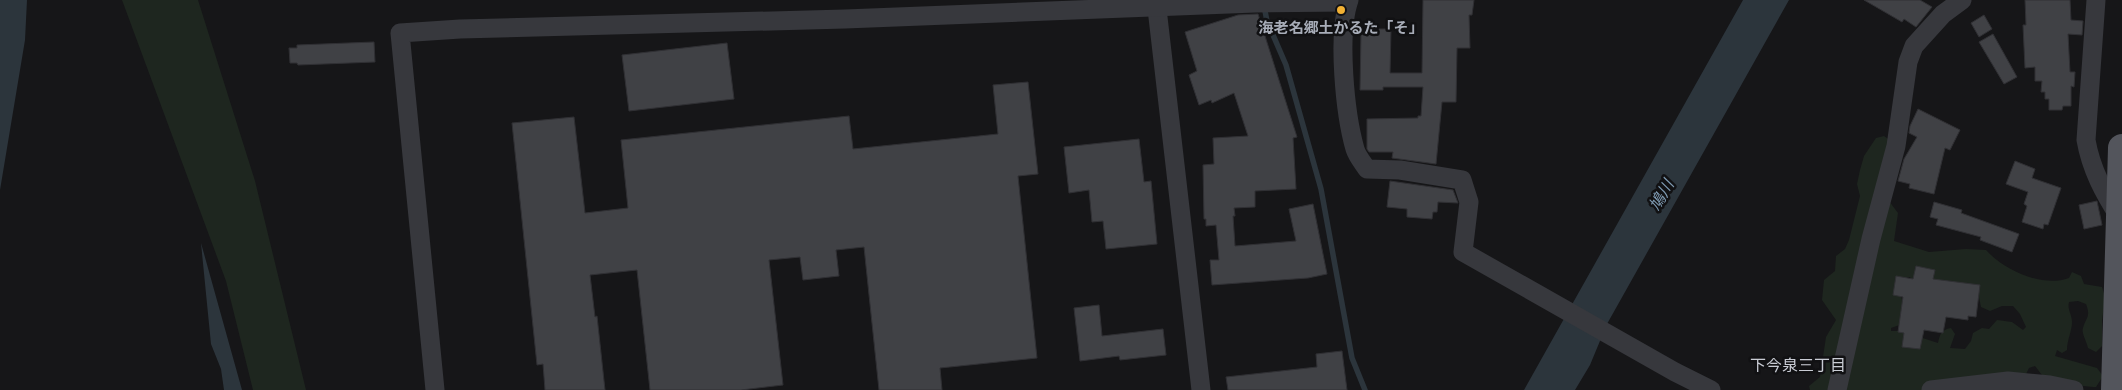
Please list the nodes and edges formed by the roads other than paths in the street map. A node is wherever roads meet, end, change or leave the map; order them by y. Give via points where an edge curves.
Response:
1 (1962, 0) edge
2 (2096, 0) edge
3 (1348, 1) edge
4 (1157, 3) edge
5 (2122, 148) edge
6 (2120, 218) junction
7 (435, 390) edge
8 (1201, 390) edge
9 (1711, 390) edge
10 (1837, 390) edge
11 (1931, 390) edge
12 (2074, 390) edge
13 (2114, 390) edge

1 - 10 street via 1937,20 1914,46 1908,62 1896,146
2 - 6 street via 2086,140 2088,155 2101,188
3 - 4 street
3 - 9 street via 1342,40 1347,102 1355,151 1367,168 1462,180 1468,202 1463,252
4 - 7 street via 845,19 400,33
4 - 8 street
5 - 6 main road
6 - 13 main road
11 - 12 street via 2008,381

